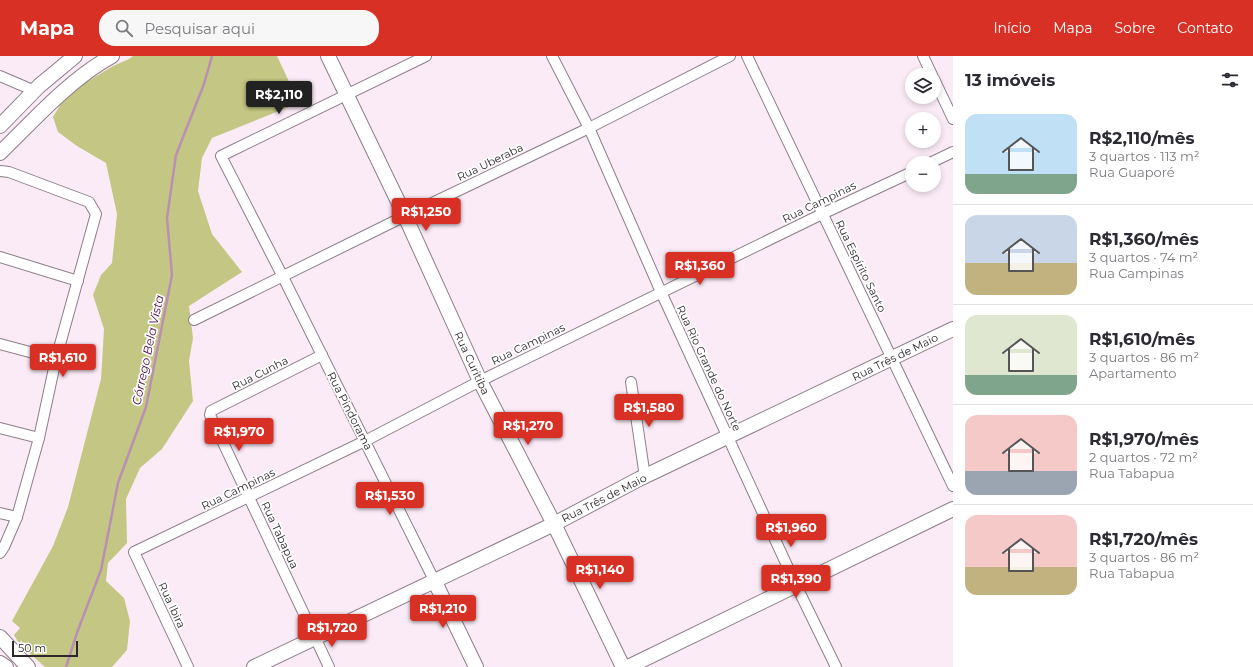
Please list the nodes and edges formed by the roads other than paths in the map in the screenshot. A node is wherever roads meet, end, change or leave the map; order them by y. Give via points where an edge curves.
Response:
1 (75, 56) edge
2 (328, 56) edge
3 (426, 56) edge
4 (552, 56) edge
5 (730, 56) edge
6 (747, 56) edge
7 (923, 56) edge
8 (105, 58) edge
9 (929, 68) edge
10 (0, 76) edge
11 (35, 91) junction
12 (941, 94) edge
13 (347, 95) junction
14 (953, 119) edge
15 (0, 126) edge
16 (589, 128) junction
17 (953, 152) edge
18 (0, 153) edge
19 (0, 158) edge
20 (941, 158) edge
21 (4, 172) edge
22 (905, 175) edge
23 (822, 214) junction
24 (405, 216) junction
25 (0, 257) edge
26 (283, 277) junction
27 (78, 281) junction
28 (661, 292) junction
29 (194, 320) dead end
30 (953, 329) edge
31 (0, 344) edge
32 (322, 355) junction
33 (56, 359) junction
34 (892, 359) junction
35 (480, 381) junction
36 (631, 382) dead end
37 (210, 413) joint
38 (0, 428) edge
39 (728, 437) junction
40 (39, 438) junction
41 (365, 441) junction
42 (645, 477) junction
43 (953, 486) edge
44 (248, 497) junction
45 (953, 509) edge
46 (0, 513) edge
47 (18, 517) junction
48 (554, 524) junction
49 (134, 552) joint
50 (0, 553) edge
51 (434, 580) junction
52 (796, 585) junction
53 (0, 637) edge
54 (315, 638) junction
55 (0, 663) edge
56 (6, 667) edge
57 (28, 667) edge
58 (188, 667) edge
59 (254, 667) edge
60 (329, 667) edge
61 (476, 667) edge
62 (623, 667) edge
63 (628, 667) edge
64 (836, 667) edge

1 - 11 street
2 - 13 street, Rua Curitiba
3 - 13 street
4 - 16 street, Rua Rio Grande do Norte
5 - 16 street, Rua Uberaba
6 - 23 street, Rua Espírito Santo
7 - 9 street
8 - 18 street via 66,89
10 - 11 street
11 - 15 street
12 - 14 street
13 - 24 street, Rua Curitiba
13 - 26 street, Rua Pindorama via 221,156
16 - 24 street, Rua Uberaba
16 - 28 street, Rua Rio Grande do Norte
17 - 20 street
19 - 21 street
21 - 27 street via 89,202 96,214
22 - 23 street, Rua Campinas
23 - 28 street, Rua Campinas
23 - 34 street, Rua Espírito Santo
24 - 26 street, Rua Uberaba
24 - 35 street, Rua Curitiba
25 - 27 street
26 - 29 street, Rua Uberaba
26 - 32 street, Rua Pindorama
27 - 33 street
28 - 35 street, Rua Campinas
28 - 39 street, Rua Rio Grande do Norte
30 - 34 street, Rua Três de Maio
31 - 33 street
32 - 37 street, Rua Cunha
32 - 41 street, Rua Pindorama
33 - 40 street
34 - 39 street, Rua Três de Maio
34 - 43 street, Rua Espírito Santo
35 - 41 street, Rua Campinas
35 - 48 street, Rua Curitiba
36 - 42 street
37 - 44 street, Rua Tabapua
38 - 40 street
39 - 42 street, Rua Três de Maio
39 - 52 street, Rua Rio Grande do Norte
40 - 47 street
41 - 44 street, Rua Campinas
41 - 51 street, Rua Pindorama
42 - 48 street, Rua Três de Maio
44 - 49 street, Rua Campinas
44 - 54 street, Rua Tabapua
45 - 52 street
46 - 47 street
47 - 50 street
48 - 51 street, Rua Três de Maio
48 - 62 street, Rua Curitiba
49 - 58 street, Rua Ibira
51 - 54 street, Rua Três de Maio
51 - 61 street, Rua Pindorama
52 - 63 street
52 - 64 street, Rua Rio Grande do Norte
53 - 57 street
54 - 59 street, Rua Três de Maio
54 - 60 street, Rua Tabapua
55 - 56 street

